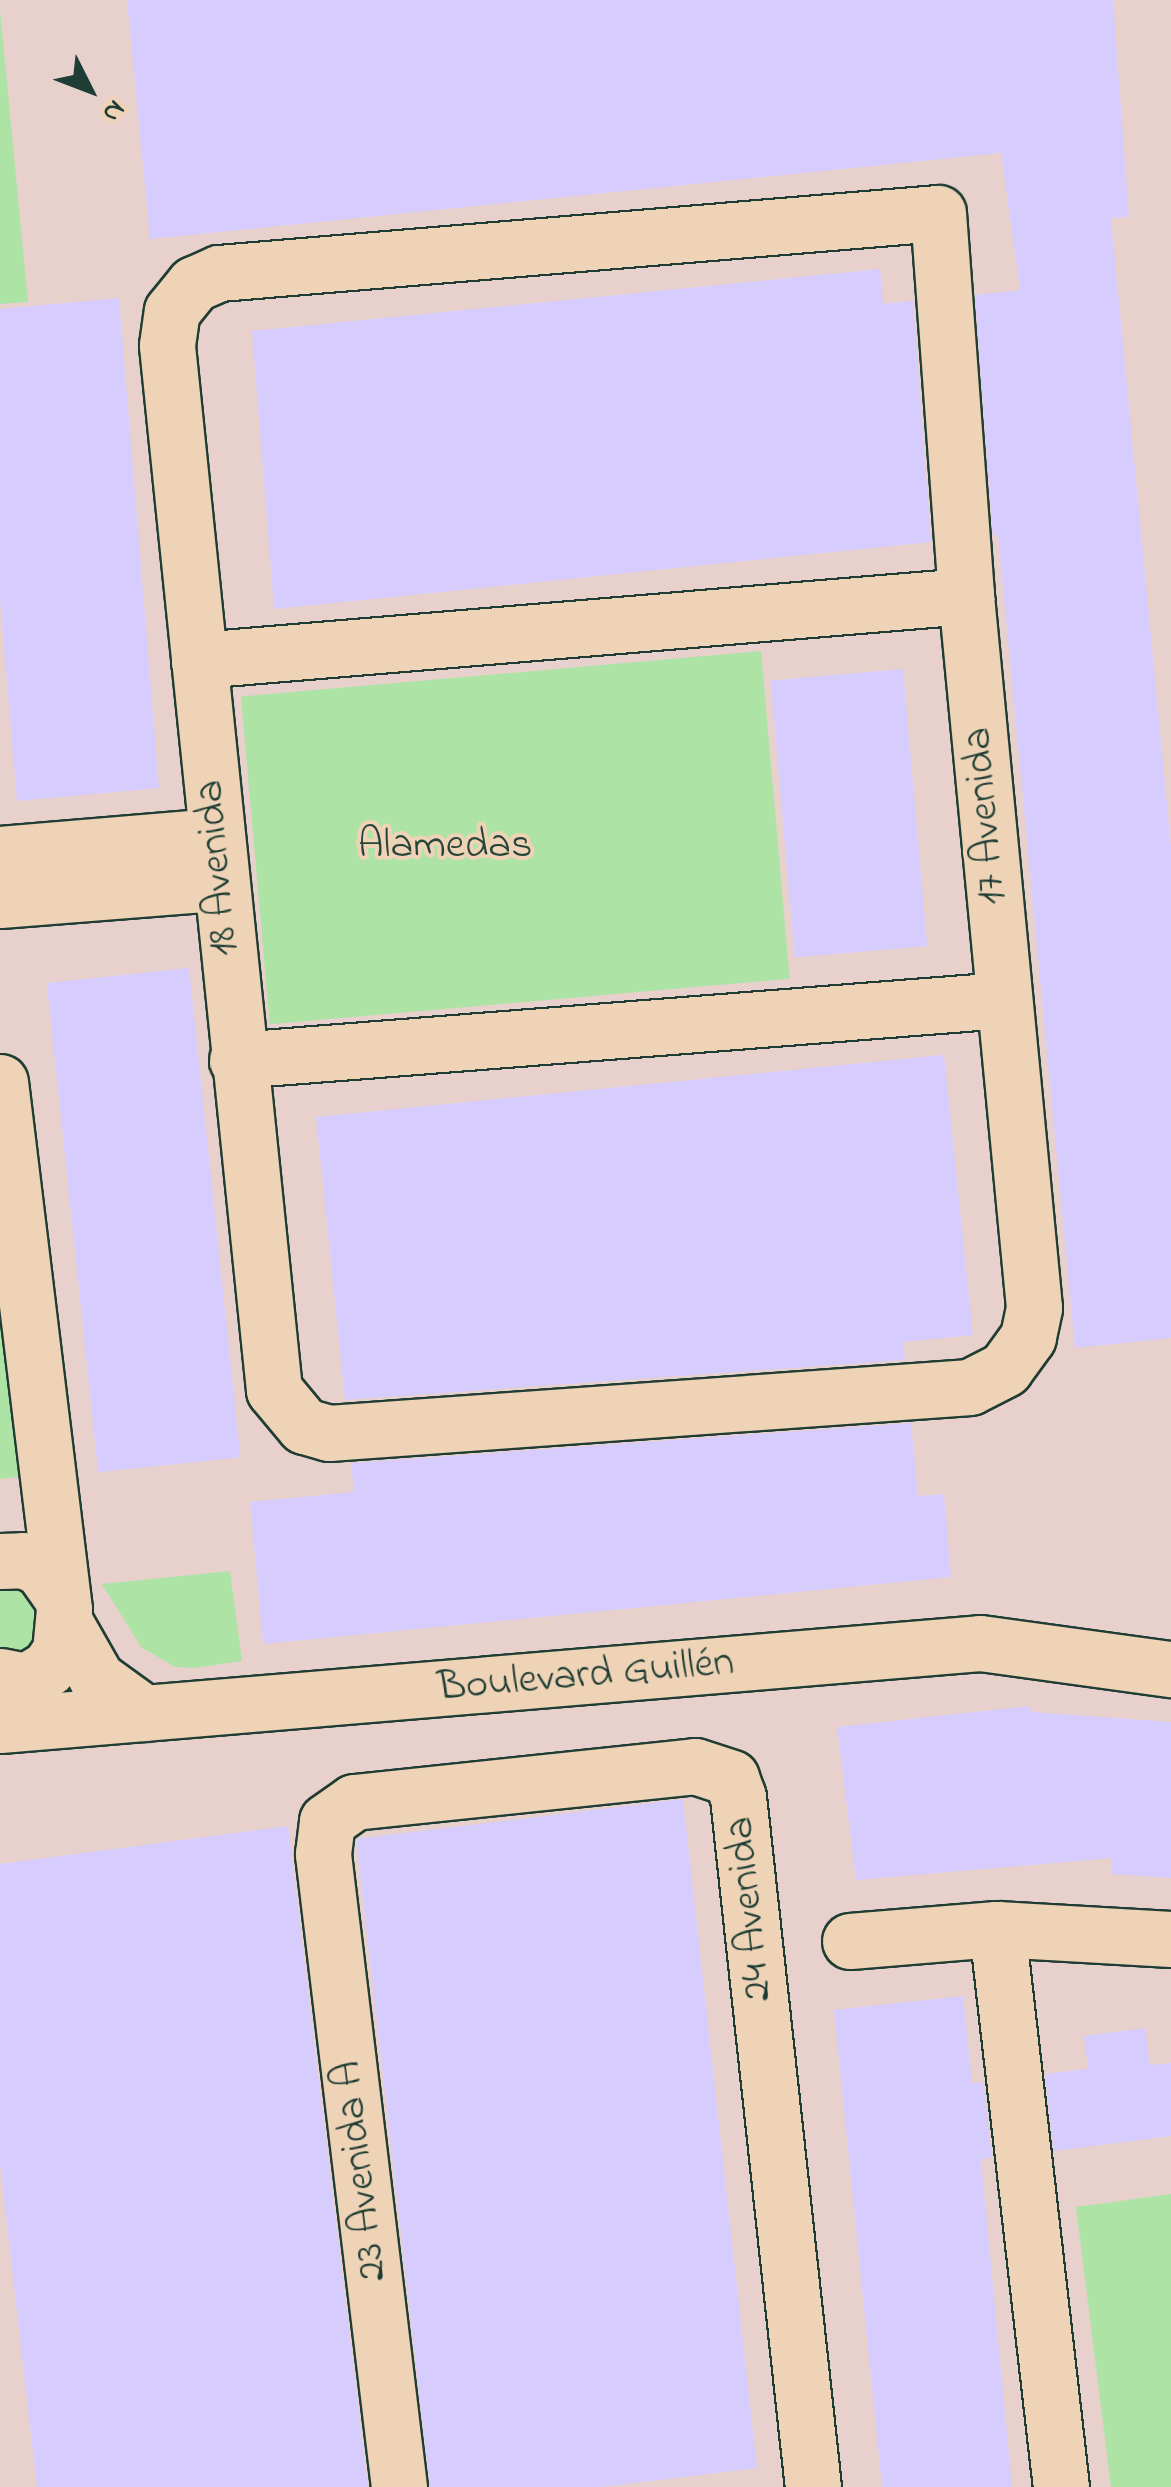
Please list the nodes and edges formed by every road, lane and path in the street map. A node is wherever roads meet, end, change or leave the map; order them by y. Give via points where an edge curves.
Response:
1 (167, 345) joint
2 (966, 596) junction
3 (200, 660) junction
4 (0, 854) edge
5 (216, 859) junction
6 (0, 900) edge
7 (1003, 1000) junction
8 (236, 1060) junction
9 (0, 1082) edge
10 (274, 1390) joint
11 (0, 1560) edge
12 (62, 1608) junction
13 (1171, 1669) edge
14 (0, 1676) edge
15 (144, 1714) junction
16 (0, 1726) edge
17 (323, 1854) joint
18 (997, 1928) junction
19 (1171, 1939) edge
20 (850, 1940) dead end
21 (399, 2487) edge
22 (813, 2487) edge
23 (1061, 2487) edge

1 - 2 street, 17 Avenida via 177,303 194,284 218,273 938,213
1 - 3 street, 18 Avenida
2 - 3 street
2 - 7 street, 17 Avenida
3 - 5 street, 18 Avenida
4 - 5 street
5 - 6 street
5 - 8 street, 18 Avenida
7 - 8 street
7 - 10 street, 17 Avenida via 1034,1308 1015,1360 970,1387 329,1433 298,1421
8 - 10 street, 18 Avenida
9 - 12 street
11 - 12 street via 41,1568
12 - 14 street via 60,1651 41,1675 18,1682
12 - 15 street via 97,1679
13 - 15 street, Boulevard Guillén via 980,1643
15 - 16 street, Boulevard Guillén
17 - 21 street, 23 Avenida A
17 - 22 street, 24 Avenida via 327,1821 354,1802 696,1766 731,1778
18 - 19 street
18 - 20 street
18 - 23 street

